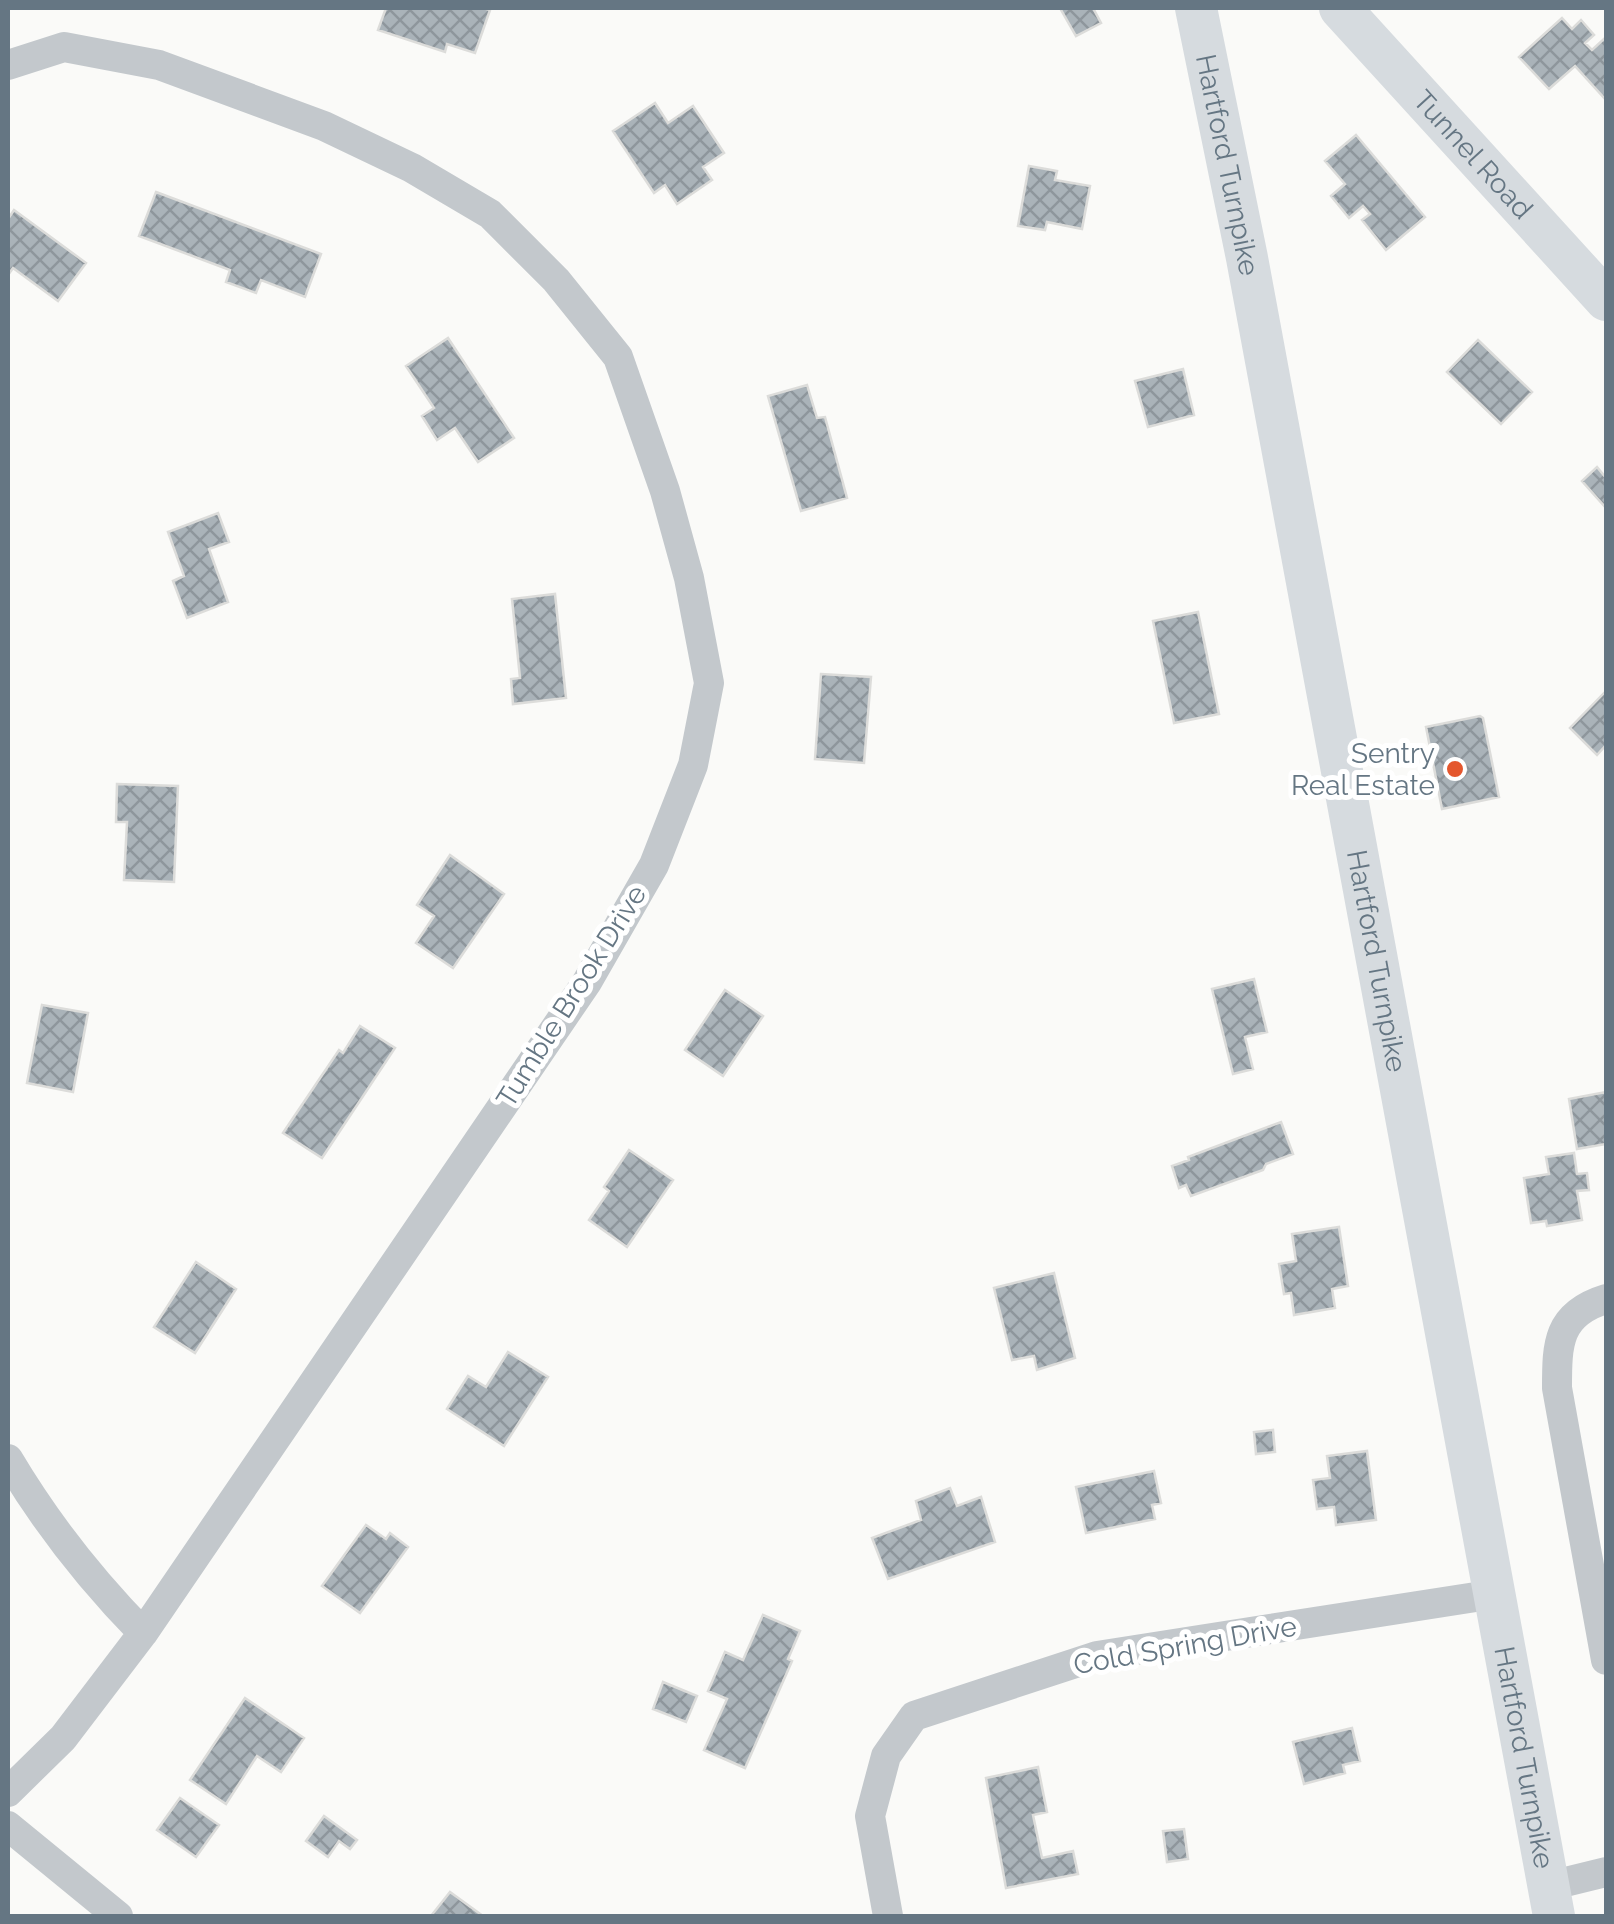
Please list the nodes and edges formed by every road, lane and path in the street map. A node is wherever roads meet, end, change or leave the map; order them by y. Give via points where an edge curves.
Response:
1 (1196, 8) edge
2 (1340, 8) edge
3 (8, 65) edge
4 (1606, 300) edge
5 (1606, 1299) edge
6 (8, 1459) edge
7 (1495, 1594) junction
8 (144, 1633) junction
9 (1606, 1660) edge
10 (8, 1792) edge
11 (8, 1826) edge
12 (1606, 1872) edge
13 (1552, 1901) edge
14 (118, 1916) edge
15 (888, 1916) edge

1 - 7 main road, Hartford Turnpike
2 - 4 main road, Tunnel Road
3 - 8 street, Tumble Brook Drive via 64,47 160,65 324,126 490,214 556,280 618,357 665,491 709,683 692,765 654,865 586,982
5 - 9 street via 1568,1321 1557,1344 1557,1388
6 - 8 street via 42,1516
7 - 13 main road, Hartford Turnpike
7 - 15 street, Cold Spring Drive via 1097,1656 914,1716 886,1756 870,1816
8 - 10 street, Tumble Brook Drive via 62,1738
11 - 14 street
12 - 13 street

